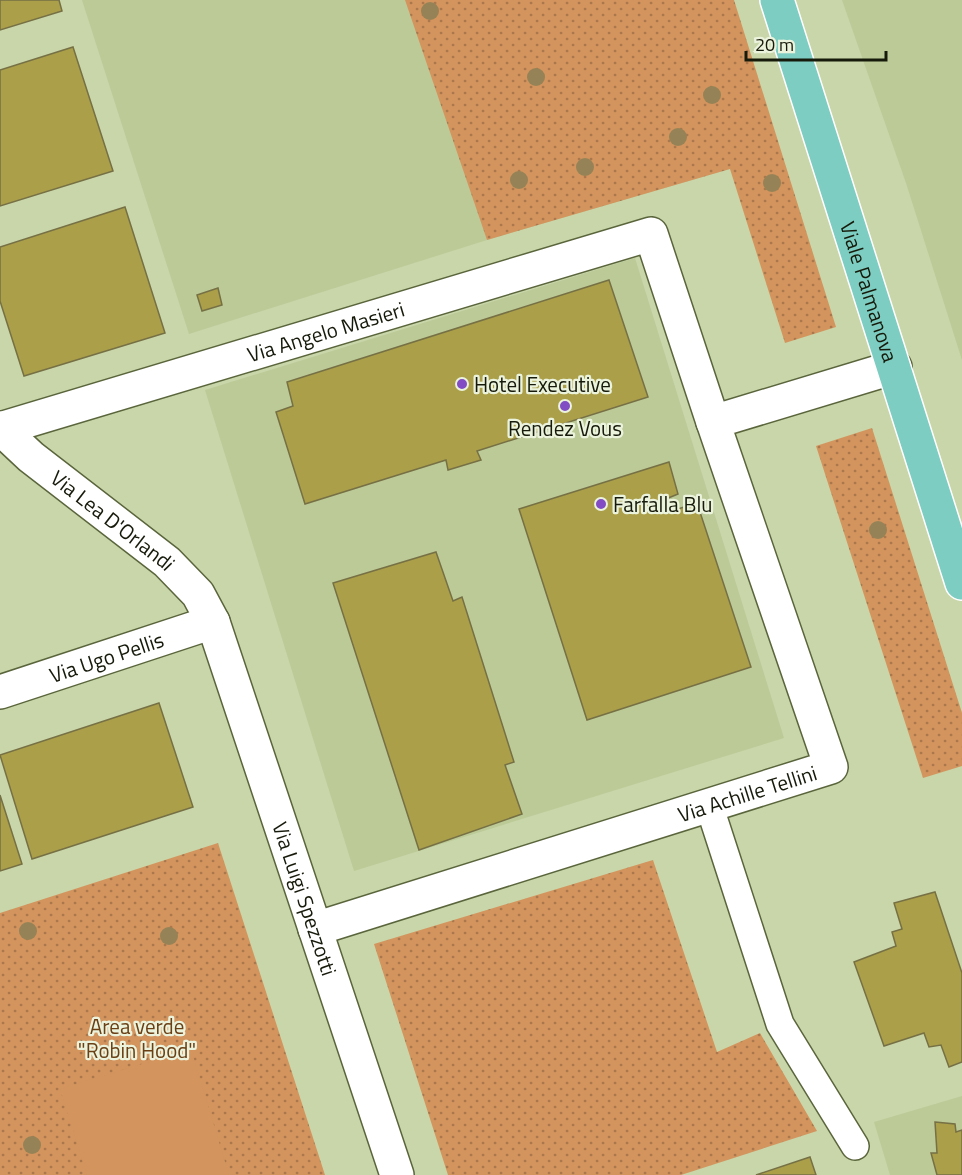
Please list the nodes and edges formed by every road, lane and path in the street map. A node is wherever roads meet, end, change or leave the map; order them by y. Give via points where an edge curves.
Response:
1 (777, 0) edge
2 (651, 234) joint
3 (895, 367) junction
4 (713, 422) junction
5 (0, 428) edge
6 (962, 583) edge
7 (213, 622) junction
8 (0, 692) edge
9 (709, 805) junction
10 (315, 929) junction
11 (855, 1146) dead end
12 (397, 1175) edge

1 - 3 main road, Viale Palmanova
2 - 4 street, Via Achille Tellini
2 - 5 street, Via Angelo Masieri
3 - 4 street
3 - 6 main road, Viale Palmanova
4 - 9 street, Via Achille Tellini via 831,767
5 - 7 street, Via Lea D'Orlandi via 31,457 167,562 198,594
7 - 8 street, Via Ugo Pellis
7 - 10 street, Via Luigi Spezzotti
9 - 10 street, Via Achille Tellini
9 - 11 lane via 780,1024
10 - 12 street, Via Luigi Spezzotti

